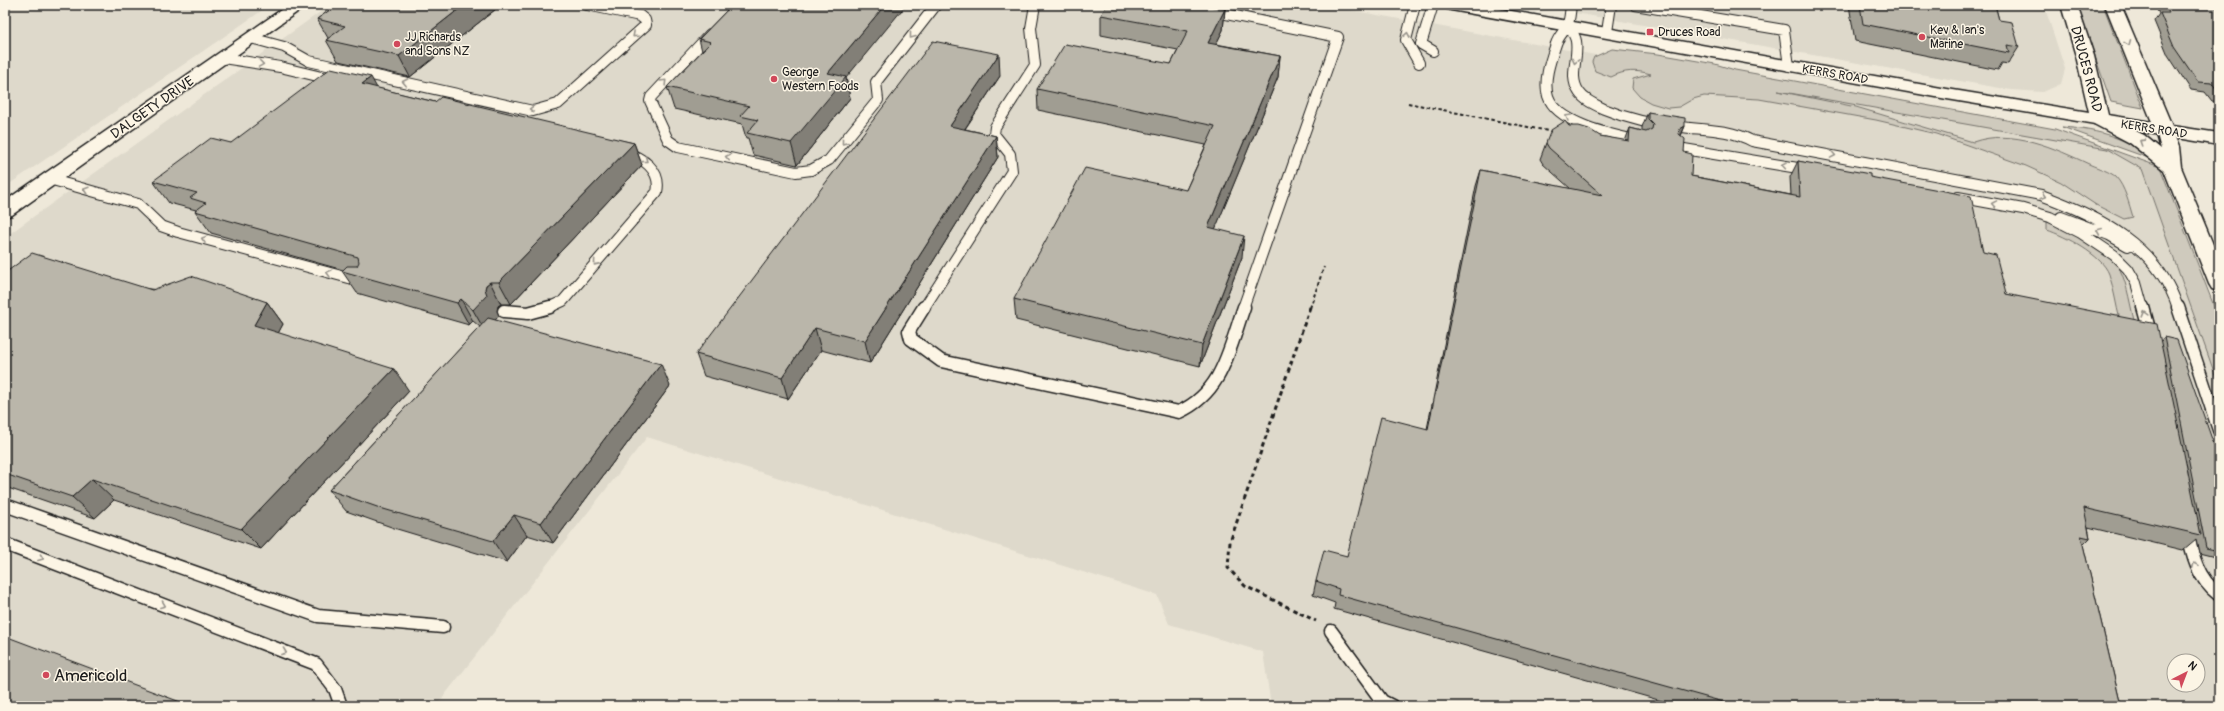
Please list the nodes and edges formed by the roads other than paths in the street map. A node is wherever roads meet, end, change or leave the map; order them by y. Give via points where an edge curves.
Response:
1 (299, 5) edge
2 (587, 5) edge
3 (936, 5) edge
4 (1035, 5) edge
5 (1182, 5) edge
6 (1415, 5) edge
7 (1433, 5) edge
8 (1451, 5) edge
9 (1571, 5) edge
10 (1611, 5) edge
11 (1636, 5) edge
12 (2069, 5) edge
13 (2113, 5) edge
14 (1568, 25) junction
15 (717, 27) edge
16 (1606, 32) junction
17 (251, 38) junction
18 (1433, 50) dead end
19 (223, 58) junction
20 (1419, 63) dead end
21 (1789, 66) junction
22 (344, 83) edge
23 (2100, 120) junction
24 (2165, 131) junction
25 (1641, 138) edge
26 (2219, 139) edge
27 (1678, 145) edge
28 (615, 150) edge
29 (2172, 167) junction
30 (1818, 171) edge
31 (49, 179) junction
32 (1944, 194) edge
33 (2022, 209) junction
34 (5, 210) edge
35 (2156, 267) junction
36 (367, 283) edge
37 (2219, 284) edge
38 (504, 311) dead end
39 (2153, 348) edge
40 (2219, 430) edge
41 (5, 505) edge
42 (2185, 520) edge
43 (5, 544) edge
44 (2219, 595) edge
45 (443, 627) dead end
46 (1331, 631) road end
47 (340, 706) edge
48 (1392, 706) edge

1 - 17 main road, DALGETY DRIVE
2 -> 17 lane via 640,16 646,25 558,104 533,111 309,61 287,49
3 -> 15 lane via 876,82 878,100 829,160 811,170 796,172 678,147 668,140 650,101 651,97
4 - 5 lane via 1031,28 1035,65 995,127 994,134 1011,154 1012,171 909,331 911,339 941,361 1179,412 1197,404 1211,390 1223,367 1338,37
20 -> 6 lane via 1406,40
7 - 18 lane via 1421,44
8 - 14 main road, KERRS ROAD
9 - 14 lane
10 - 16 lane
11 - 21 lane via 1784,30
12 - 23 main road, DRUCES ROAD via 2085,56
13 -> 24 main road, DRUCES ROAD
14 - 16 main road, KERRS ROAD
25 -> 14 lane via 1617,136 1582,124 1552,105 1548,95 1556,44 1558,36
14 -> 35 lane via 1576,39 1577,50 1573,83 1580,95 1616,114 1680,128 1714,130 1745,136 1752,141 2041,195 2080,209 2118,231 2148,256
16 - 21 main road, KERRS ROAD
17 - 19 main road, DALGETY DRIVE
19 -> 22 lane via 280,67
19 - 31 main road, DALGETY DRIVE
21 - 23 main road, KERRS ROAD
23 - 24 main road, KERRS ROAD
29 -> 23 main road, DRUCES ROAD via 2138,139
24 - 26 main road, KERRS ROAD
24 - 29 main road, DRUCES ROAD
30 -> 27 lane via 1716,153 1700,153
28 -> 38 lane via 639,156 649,163 658,186 657,192 563,301 529,314
29 - 37 main road, DRUCES ROAD
31 - 34 main road, DALGETY DRIVE
36 -> 31 lane via 178,232 161,226 138,204
33 -> 32 lane
35 -> 33 lane via 2122,242 2090,226
39 -> 33 lane via 2136,283 2128,268 2114,255 2071,228 2050,217
35 - 40 lane via 2173,292
41 - 45 lane via 318,616
44 -> 42 lane via 2213,591 2193,561
43 -> 47 lane via 316,664 339,696
46 - 48 lane via 1382,701

